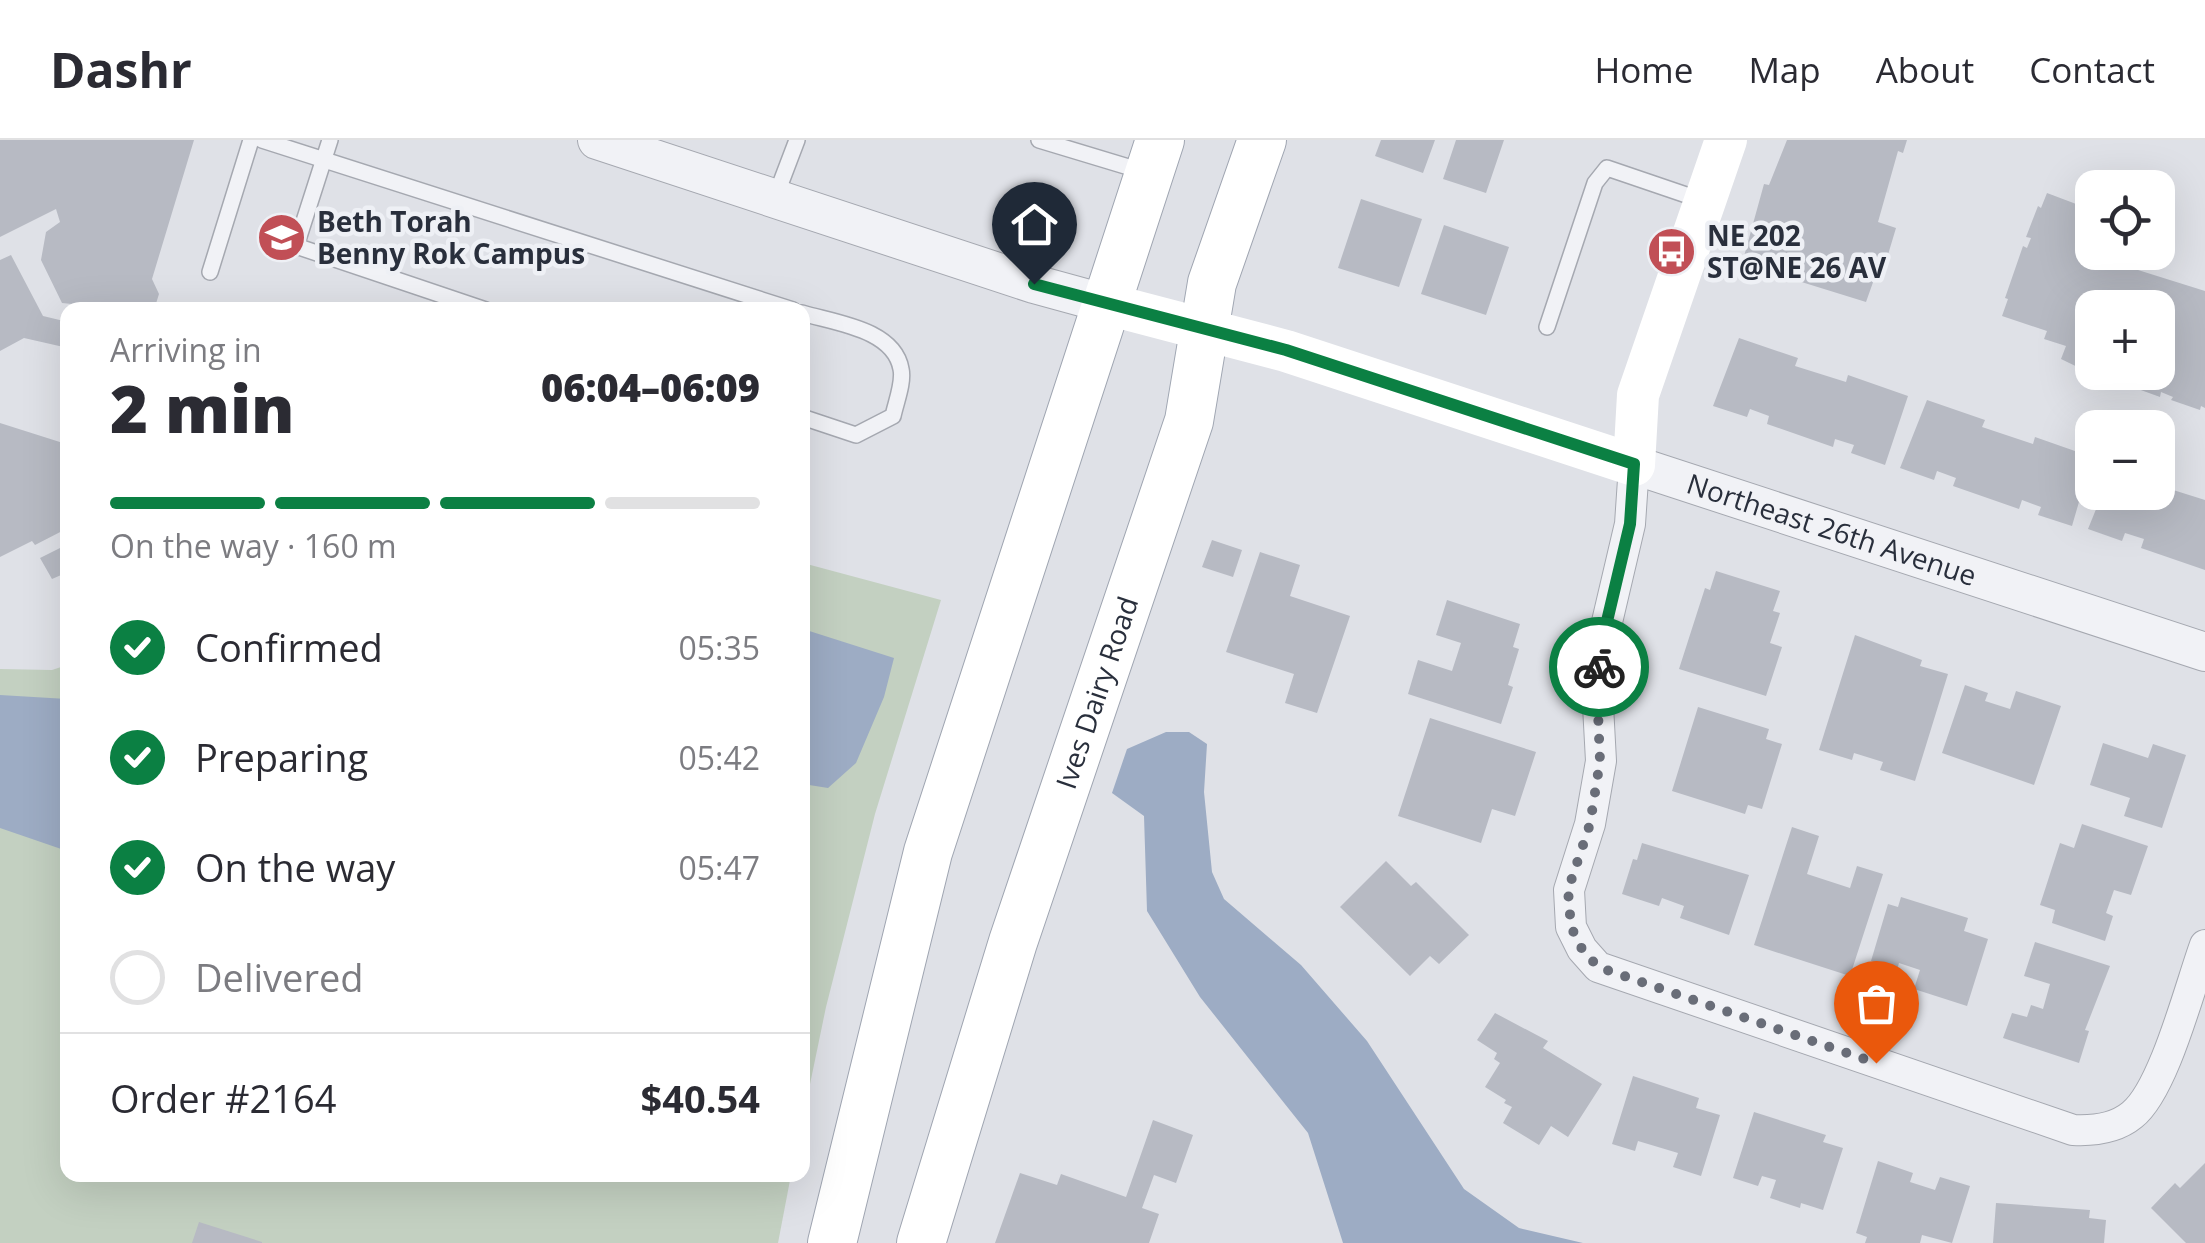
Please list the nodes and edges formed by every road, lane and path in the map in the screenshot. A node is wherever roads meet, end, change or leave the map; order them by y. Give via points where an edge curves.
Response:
1 (250, 140) edge
2 (262, 140) edge
3 (330, 140) edge
4 (597, 140) edge
5 (797, 140) edge
6 (1039, 140) edge
7 (1262, 140) edge
8 (1726, 140) edge
9 (1154, 157) edge
10 (324, 162) junction
11 (775, 198) junction
12 (1705, 202) junction
13 (210, 272) dead end
14 (462, 302) edge
15 (768, 302) edge
16 (1107, 304) junction
17 (810, 315) edge
18 (1547, 327) dead end
19 (1205, 330) junction
20 (810, 419) edge
21 (1634, 464) junction
22 (2205, 652) edge
23 (2205, 944) edge
24 (832, 1243) edge
25 (921, 1243) edge

1 - 13 lane
2 - 10 lane
3 - 10 lane
4 - 11 street, Northeast 26th Avenue
5 - 11 lane
6 - 9 lane
7 - 19 main road, Ives Dairy Road via 1212,283
8 - 12 main road
9 - 16 main road
10 - 14 lane via 296,246
10 - 15 lane
11 - 16 street, Northeast 26th Avenue
12 - 18 lane via 1607,168 1595,184
12 - 21 main road via 1638,395
16 - 19 main road, Northeast 26th Avenue
16 - 24 main road via 928,852
17 - 20 lane via 892,346 902,371 893,416 856,435
19 - 21 main road, Northeast 26th Avenue via 1286,350
19 - 25 main road, Ives Dairy Road via 1189,421 1023,912
21 - 22 street, Northeast 26th Avenue
21 - 23 street via 1630,524 1597,687 1600,761 1590,824 1568,890 1571,927 1598,967 2073,1130 2094,1131 2130,1117 2153,1090

